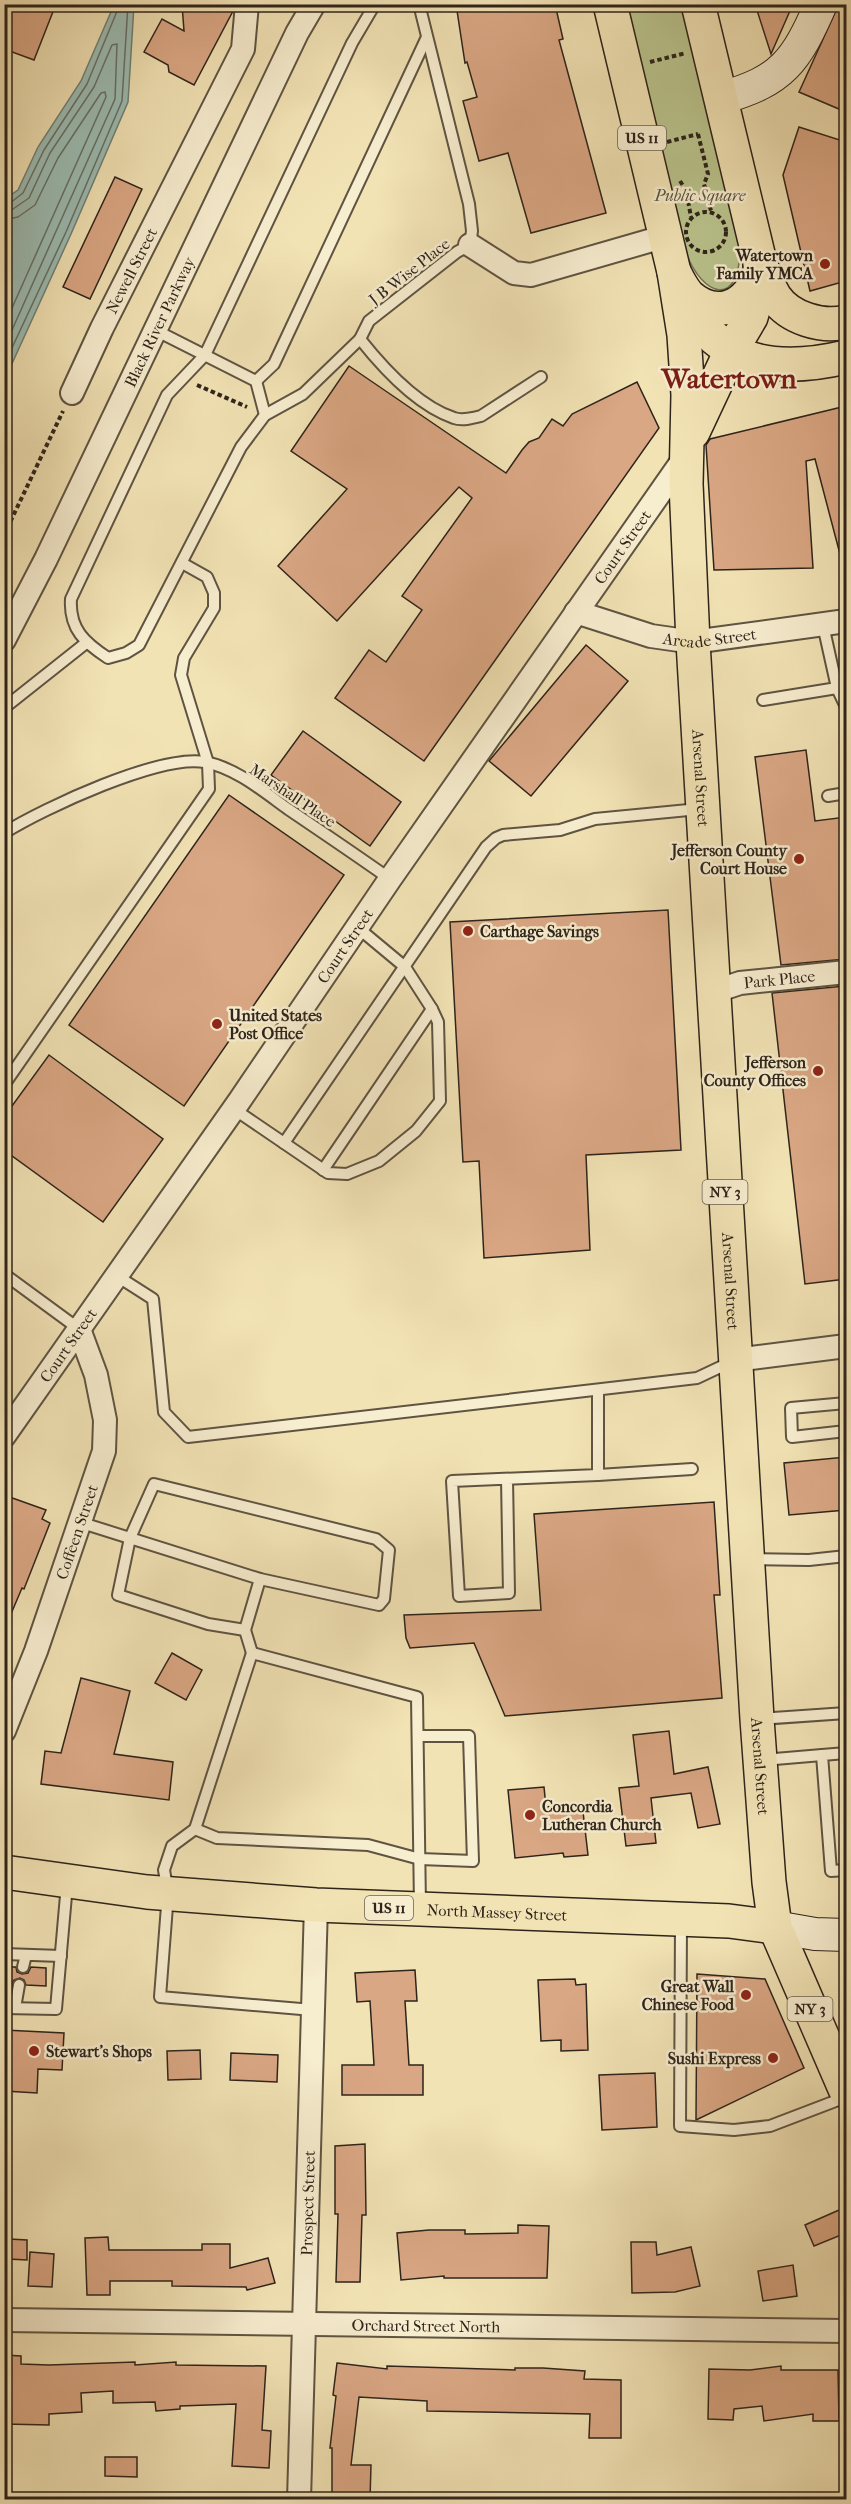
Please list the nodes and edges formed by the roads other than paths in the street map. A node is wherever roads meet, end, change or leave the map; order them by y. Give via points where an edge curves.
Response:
1 (247, 4) edge
2 (314, 4) edge
3 (375, 4) edge
4 (420, 4) edge
5 (610, 4) edge
6 (698, 4) edge
7 (821, 4) edge
8 (426, 39) junction
9 (721, 98) junction
10 (666, 236) junction
11 (470, 245) junction
12 (760, 262) junction
13 (674, 272) junction
14 (788, 311) junction
15 (752, 317) junction
16 (846, 322) edge
17 (155, 330) junction
18 (360, 339) junction
19 (731, 351) junction
20 (205, 355) junction
21 (846, 357) edge
22 (541, 377) dead end
23 (256, 381) junction
24 (72, 393) road end
25 (265, 415) junction
26 (685, 457) junction
27 (182, 563) junction
28 (576, 612) junction
29 (846, 621) edge
30 (824, 625) junction
31 (4, 640) edge
32 (693, 642) junction
33 (86, 643) junction
34 (837, 688) junction
35 (763, 700) dead end
36 (846, 707) edge
37 (4, 708) edge
38 (208, 763) junction
39 (846, 793) edge
40 (828, 796) dead end
41 (702, 809) junction
42 (4, 833) edge
43 (390, 879) junction
44 (357, 927) junction
45 (405, 967) junction
46 (846, 972) edge
47 (713, 992) junction
48 (432, 1009) junction
49 (4, 1085) edge
50 (234, 1109) junction
51 (284, 1143) junction
52 (323, 1170) junction
53 (4, 1274) edge
54 (117, 1276) junction
55 (79, 1329) junction
56 (846, 1346) edge
57 (735, 1360) junction
58 (598, 1390) junction
59 (846, 1403) edge
60 (846, 1431) edge
61 (4, 1436) edge
62 (692, 1469) dead end
63 (598, 1475) junction
64 (507, 1479) junction
65 (80, 1522) junction
66 (130, 1538) junction
67 (846, 1556) edge
68 (748, 1559) junction
69 (260, 1580) junction
70 (245, 1630) junction
71 (252, 1653) junction
72 (846, 1713) edge
73 (757, 1719) junction
74 (4, 1731) edge
75 (418, 1736) junction
76 (846, 1753) edge
77 (822, 1755) junction
78 (761, 1761) junction
79 (195, 1829) junction
80 (420, 1859) junction
81 (846, 1870) edge
82 (4, 1872) edge
83 (68, 1881) junction
84 (168, 1893) junction
85 (316, 1905) junction
86 (420, 1909) junction
87 (681, 1919) junction
88 (775, 1928) junction
89 (846, 1935) edge
90 (4, 1954) edge
91 (26, 1955) junction
92 (61, 1956) junction
93 (23, 1967) dead end
94 (19, 1985) dead end
95 (10, 2008) edge
96 (313, 2010) junction
97 (846, 2091) edge
98 (846, 2097) edge
99 (4, 2320) edge
100 (304, 2324) junction
101 (846, 2331) edge
102 (299, 2499) edge

1 - 24 street, Newell Street via 243,49
2 - 17 street, Black River Parkway
3 - 20 lane via 352,44
4 - 8 lane, J B Wise Place
5 - 10 main road, US 11
6 - 9 main road
7 - 9 street via 794,59 760,85
8 - 11 lane, J B Wise Place via 469,204
8 - 23 lane via 274,364
9 - 12 main road
10 - 11 street via 531,274 514,273
10 - 13 main road, US 11
11 - 18 lane, J B Wise Place via 369,321
12 - 13 main road via 754,288 740,302 721,309 696,302
12 - 14 main road via 776,299
12 - 15 main road, NY 3 via 761,282
13 - 19 main road, US 11 via 684,299 700,323
13 - 26 main road, NY 3 via 687,363
14 - 15 main road
14 - 16 main road via 821,323
15 - 19 main road, NY 3
17 - 20 lane
17 - 31 street, Black River Parkway
18 - 22 lane via 396,382 455,419 481,416
18 - 25 lane, J B Wise Place via 303,394
19 - 21 main road, US 11 via 756,361 793,366
19 - 26 main road, NY 3
20 - 23 lane
20 - 33 lane via 167,394 71,599 73,622
23 - 25 lane
25 - 27 lane via 241,447
26 - 28 street, Court Street
26 - 32 main road, Arsenal Street / NY 3
27 - 33 lane via 139,645 108,657
27 - 38 lane via 207,577 214,593 214,608 184,658 181,675
28 - 32 street, Arcade Street via 651,636
28 - 43 street, Court Street
29 - 30 street, Arcade Street
30 - 32 street, Arcade Street
30 - 34 lane
32 - 41 main road, Arsenal Street / NY 3
33 - 37 lane
34 - 35 lane
34 - 36 lane
38 - 42 lane, Marshall Place via 177,762 128,776 47,808
38 - 43 lane, Marshall Place via 240,776
38 - 49 lane via 208,789
39 - 40 lane
41 - 45 lane via 595,819 560,830 496,838
41 - 47 main road, Arsenal Street / NY 3
43 - 44 street, Court Street
44 - 45 lane
44 - 50 street, Court Street
45 - 48 lane
45 - 51 lane
46 - 47 street, Park Place via 740,983
47 - 57 main road, Arsenal Street / NY 3
48 - 52 lane
48 - 52 lane via 438,1022 440,1101 416,1131 379,1161 347,1174
50 - 51 lane
50 - 54 street, Court Street
51 - 52 lane
53 - 55 lane
54 - 55 street, Court Street
54 - 58 lane via 153,1299 164,1412 188,1437
55 - 61 street, Court Street
55 - 65 street, Coffeen Street via 96,1375 105,1420 104,1451
56 - 57 street
57 - 58 lane via 697,1378
57 - 68 main road, Arsenal Street / NY 3
58 - 63 lane
59 - 60 lane via 791,1408 792,1437
62 - 63 lane
63 - 64 lane
64 - 64 lane via 452,1481 459,1596 509,1593
65 - 66 lane
65 - 74 street, Coffeen Street via 36,1652
66 - 69 lane
66 - 69 lane via 154,1484 376,1539 389,1550 384,1599 379,1605
66 - 70 lane via 118,1595 208,1624
67 - 68 lane
68 - 73 main road, Arsenal Street / NY 3
69 - 70 lane
70 - 71 lane
71 - 75 lane via 417,1697
71 - 79 lane
72 - 73 lane
73 - 78 main road, Arsenal Street / NY 3
75 - 80 lane
75 - 80 lane via 469,1736 473,1861
76 - 77 lane
77 - 78 lane
77 - 81 lane via 831,1871
78 - 88 main road, Arsenal Street / NY 3
79 - 80 lane via 217,1838 368,1845
79 - 84 lane via 172,1846 164,1870
80 - 86 lane
82 - 83 main road, North Massey Street / US 11
83 - 84 main road, North Massey Street / US 11
83 - 92 lane
84 - 85 main road, North Massey Street / US 11
84 - 96 lane via 160,1997
85 - 86 main road, North Massey Street / US 11
85 - 96 street, Prospect Street
86 - 87 main road, North Massey Street / US 11
87 - 88 main road, North Massey Street / US 11
87 - 98 lane via 680,2126 734,2130 770,2126
88 - 89 street, US 11
88 - 97 main road, Arsenal Street / NY 3
90 - 91 lane
91 - 92 lane
91 - 93 lane
92 - 95 lane via 56,2008
94 - 95 lane
96 - 100 street, Prospect Street
99 - 100 street, Orchard Street North
100 - 101 street, Orchard Street North
100 - 102 street, Prospect Street

